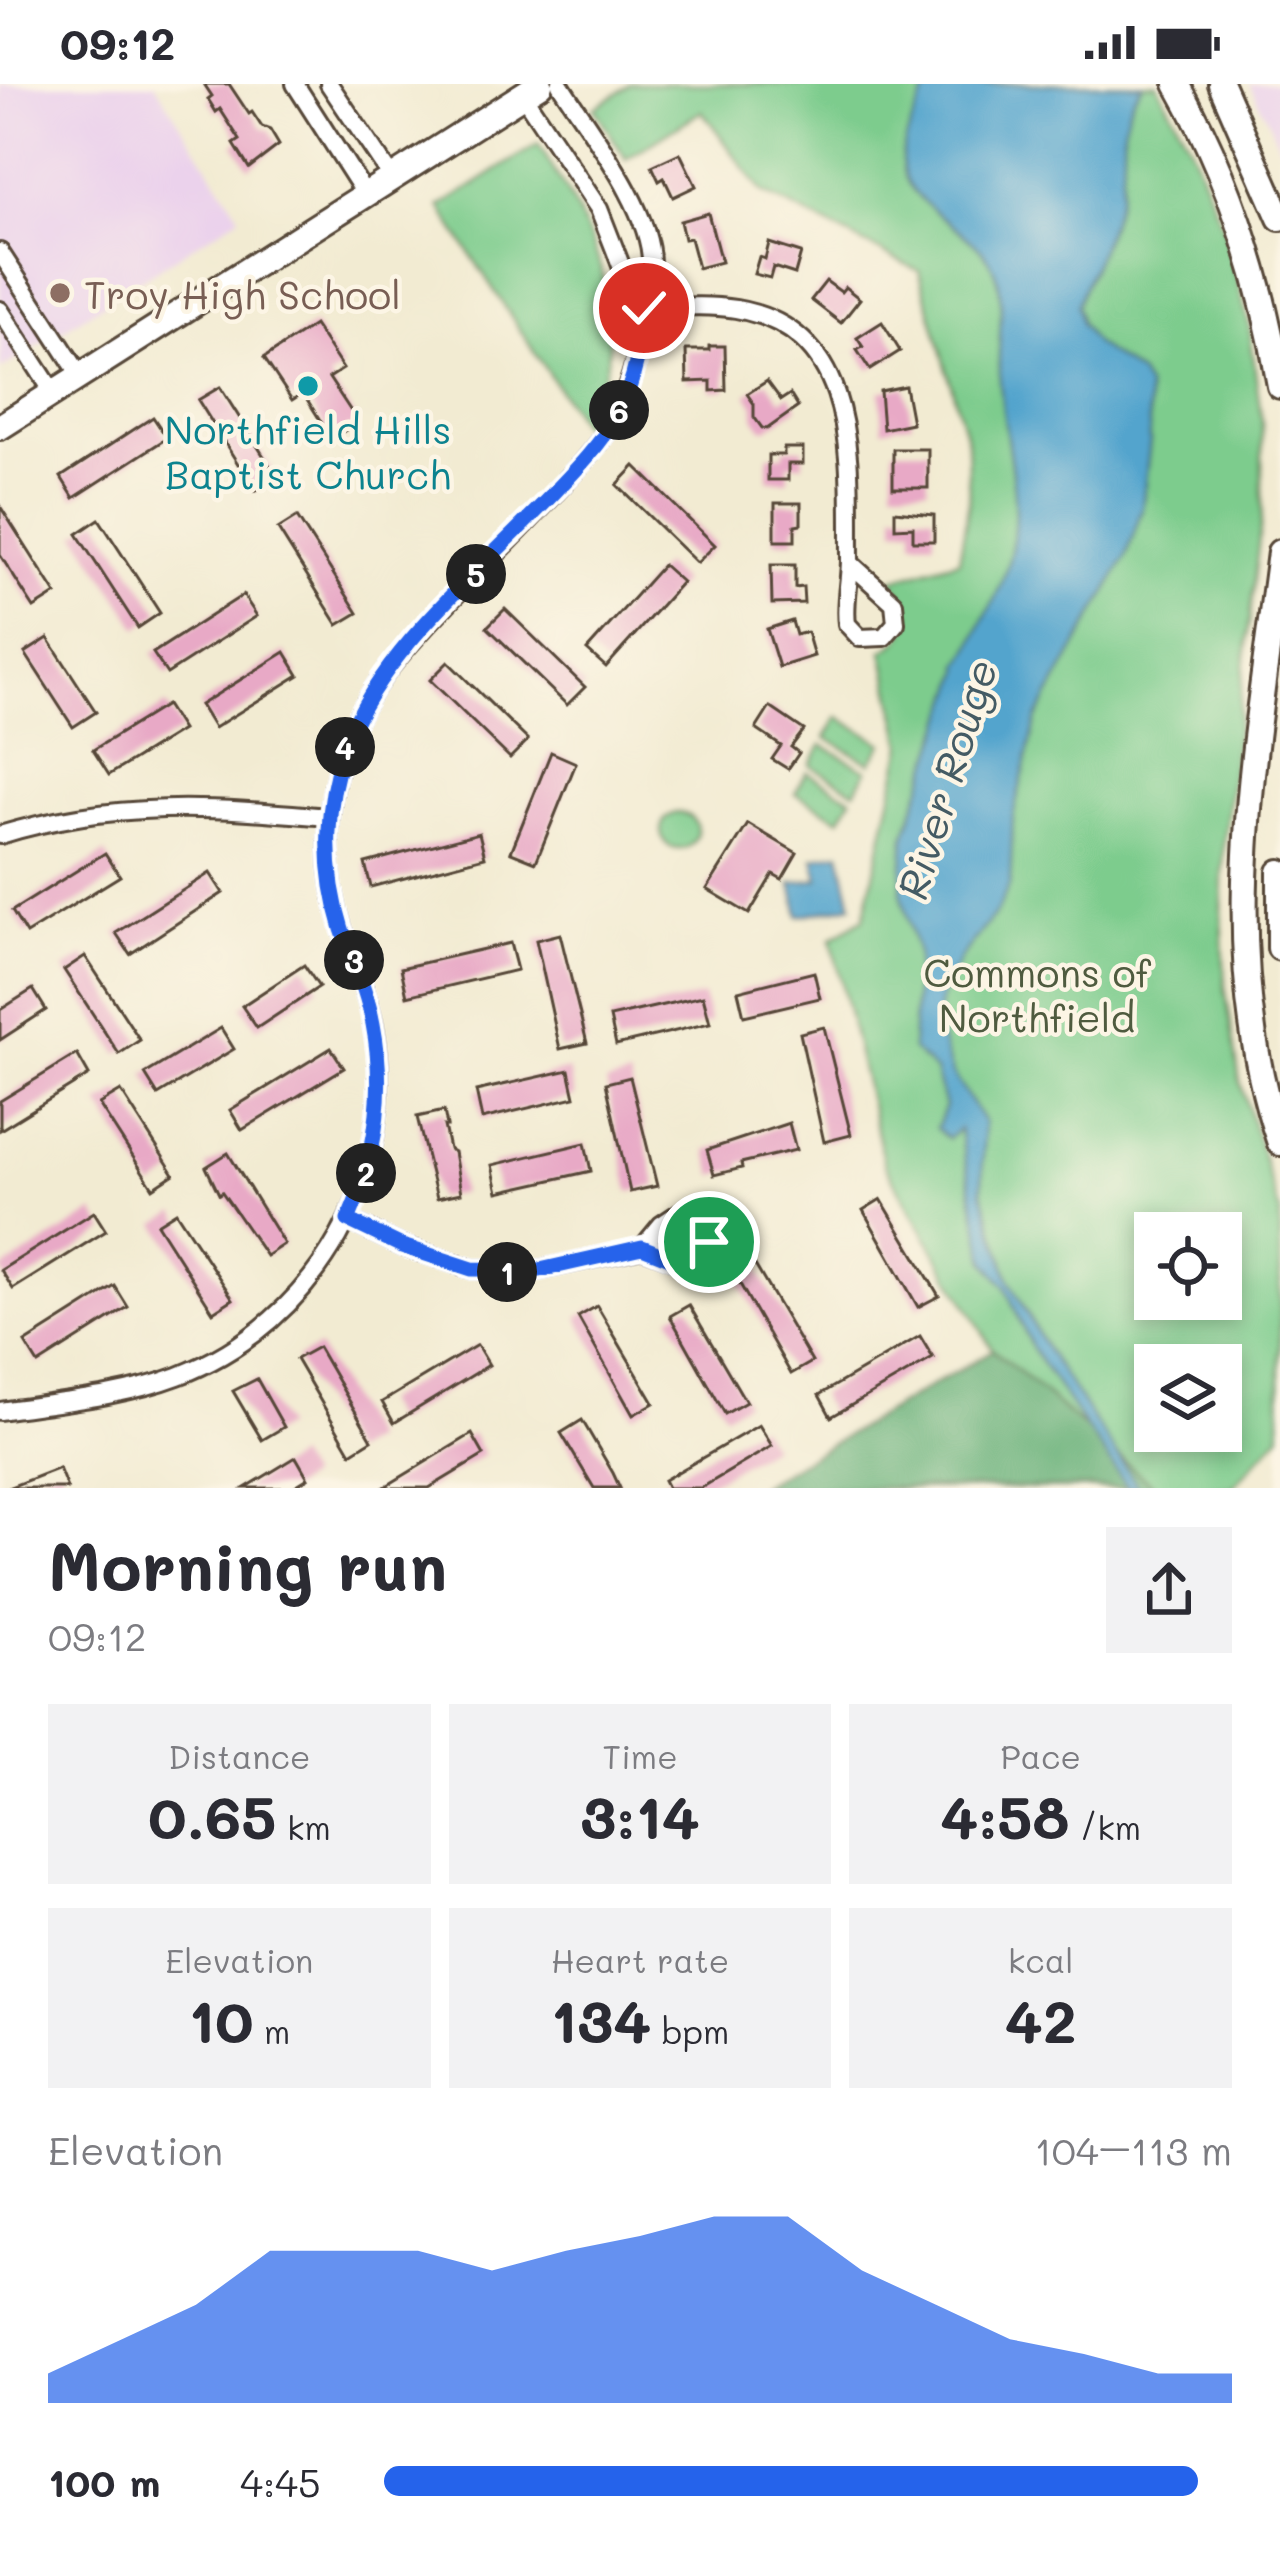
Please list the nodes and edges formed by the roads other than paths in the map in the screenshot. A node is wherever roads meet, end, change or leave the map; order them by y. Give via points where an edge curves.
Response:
1 (295, 84) edge
2 (329, 84) edge
3 (560, 84) edge
4 (1178, 84) edge
5 (1221, 84) edge
6 (531, 90) edge
7 (392, 178) junction
8 (366, 195) junction
9 (1280, 218) edge
10 (0, 253) edge
11 (644, 308) junction
12 (0, 310) edge
13 (80, 375) junction
14 (1280, 386) edge
15 (53, 392) junction
16 (0, 428) edge
17 (1280, 553) edge
18 (850, 562) dead end
19 (330, 818) junction
20 (0, 835) edge
21 (1280, 872) edge
22 (1280, 948) edge
23 (1280, 1143) edge
24 (348, 1220) junction
25 (642, 1247) dead end
26 (0, 1411) edge

1 - 8 street
2 - 7 street
3 - 11 street via 645,230 651,263
4 - 14 main road via 1253,257
5 - 9 main road
6 - 7 main road
6 - 11 street
7 - 8 main road
8 - 13 main road
10 - 13 street
11 - 18 street via 742,310 813,352 838,392 847,426
11 - 19 street via 635,369 606,433 378,681 343,753
12 - 15 street
13 - 15 main road
15 - 16 main road
17 - 23 main road via 1244,915 1249,1004
19 - 20 street via 143,807
19 - 24 street via 330,878 368,1001 379,1073 373,1147
21 - 22 main road
24 - 25 street via 443,1262 487,1270 540,1270
24 - 26 street via 288,1305 215,1359 138,1388

